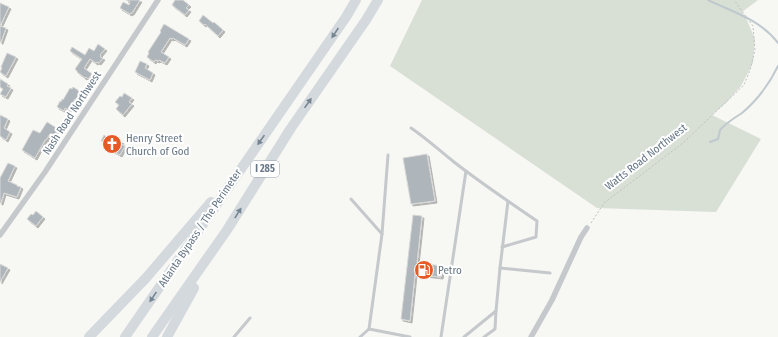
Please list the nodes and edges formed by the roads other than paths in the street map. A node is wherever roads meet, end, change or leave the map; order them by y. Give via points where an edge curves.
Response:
1 (158, 0) edge
2 (356, 0) edge
3 (378, 0) edge
4 (411, 128) dead end
5 (388, 155) dead end
6 (246, 161) junction
7 (466, 170) junction
8 (351, 199) dead end
9 (508, 201) junction
10 (587, 228) road end
11 (227, 230) junction
12 (382, 234) junction
13 (0, 235) edge
14 (502, 247) junction
15 (500, 268) junction
16 (550, 273) dead end
17 (496, 311) junction
18 (250, 318) dead end
19 (369, 329) junction
20 (89, 337) edge
21 (125, 337) edge
22 (152, 337) edge
23 (167, 337) edge
24 (234, 337) edge
25 (360, 337) edge
26 (410, 337) edge
27 (441, 337) edge
28 (464, 337) edge
29 (484, 337) edge
30 (532, 337) edge

1 - 13 street, Nash Road Northwest via 45,172
2 -> 6 highway, Atlanta Bypass / The Perimeter / I 285
11 -> 3 highway, Atlanta Bypass / The Perimeter / I 285 via 291,128
4 - 7 lane
5 - 12 lane
6 - 20 highway via 146,278
6 -> 21 highway, Atlanta Bypass / The Perimeter / I 285
7 - 9 lane
7 - 27 lane
8 - 12 lane
9 - 14 lane
9 - 14 lane via 537,221 536,237
10 - 30 street
11 - 22 highway, Atlanta Bypass / The Perimeter / I 285
11 - 23 highway
12 - 19 lane
14 - 15 lane
15 - 16 lane
15 - 17 lane
17 - 28 lane
17 - 29 lane via 495,329
18 - 24 lane
19 - 25 lane
19 - 26 lane

